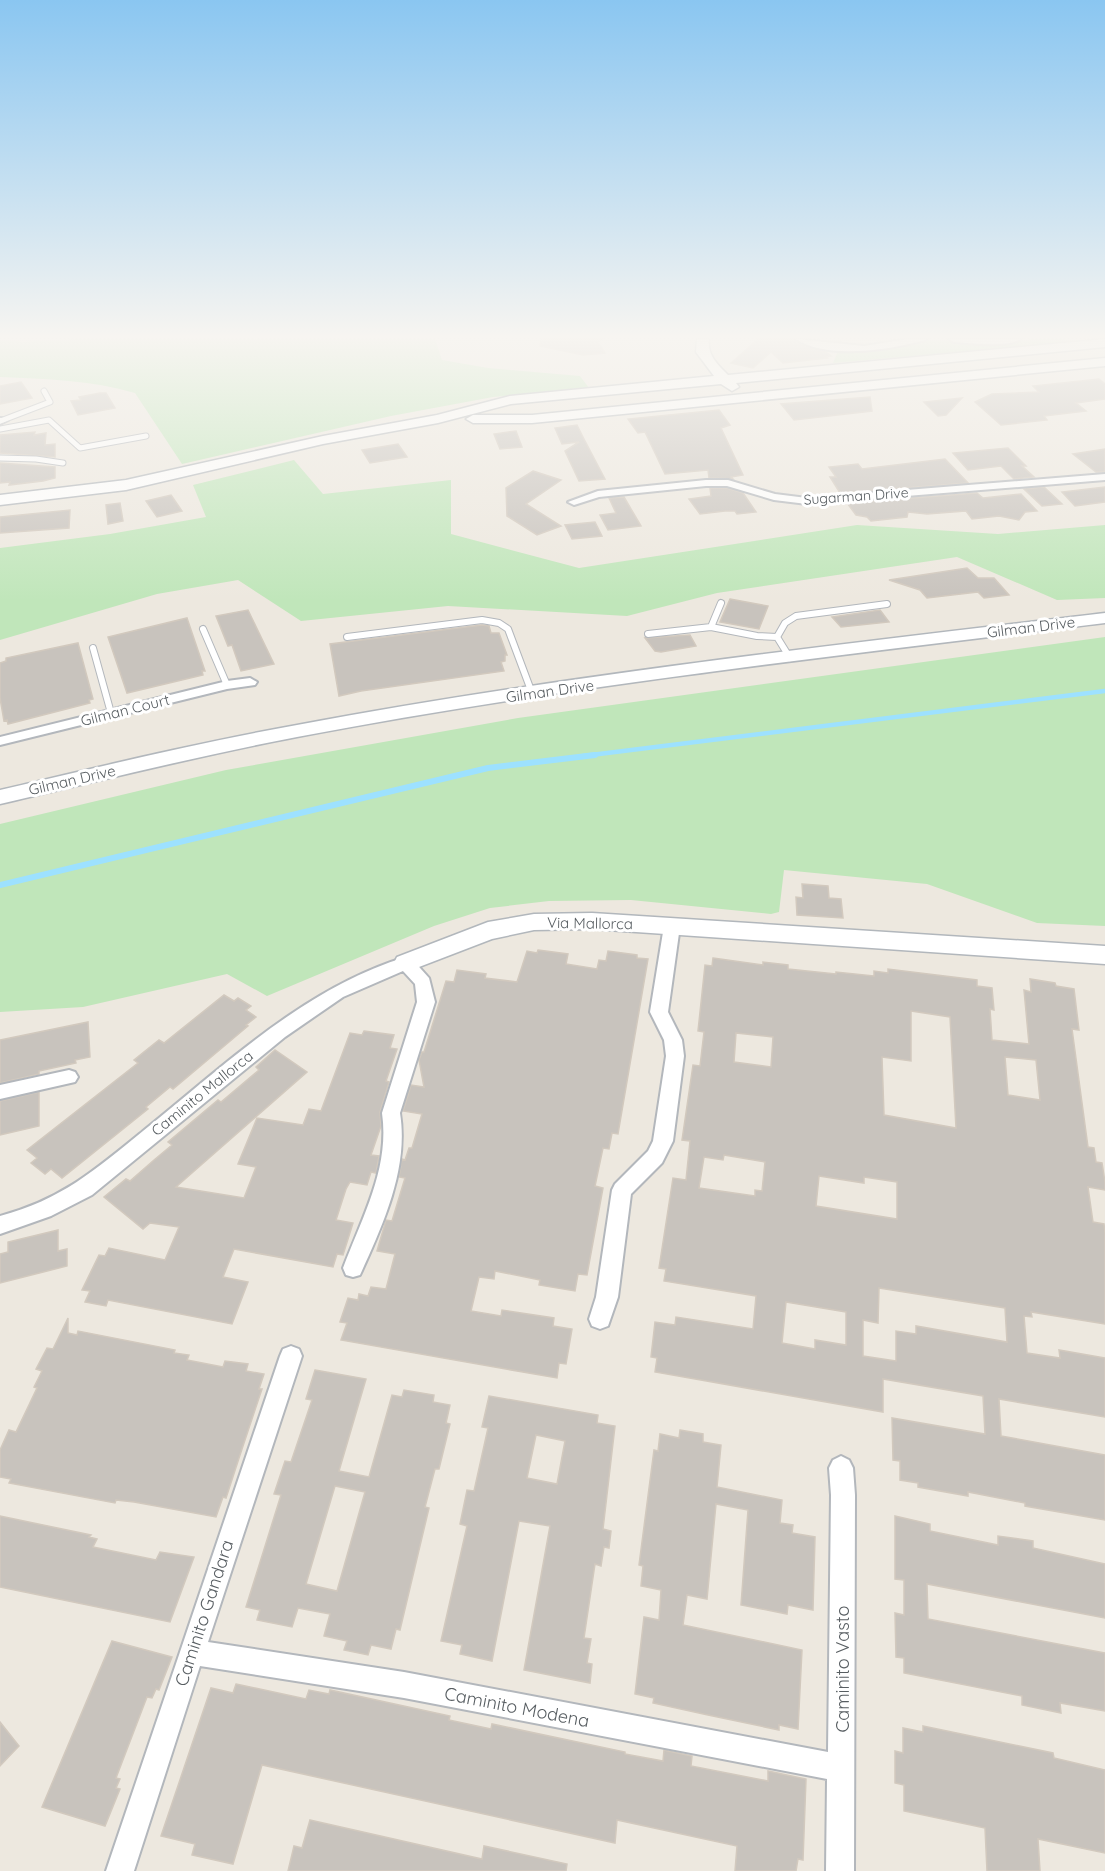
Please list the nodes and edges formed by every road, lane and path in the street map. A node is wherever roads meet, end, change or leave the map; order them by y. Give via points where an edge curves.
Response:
1 (56, 426) edge
2 (398, 426) edge
3 (146, 436) dead end
4 (0, 452) edge
5 (3, 458) edge
6 (63, 463) dead end
7 (1105, 477) edge
8 (0, 500) edge
9 (574, 502) dead end
10 (721, 603) dead end
11 (887, 604) dead end
12 (1105, 618) edge
13 (711, 627) junction
14 (202, 629) dead end
15 (648, 634) dead end
16 (347, 637) dead end
17 (777, 637) junction
18 (93, 648) dead end
19 (790, 658) junction
20 (250, 682) dead end
21 (228, 685) junction
22 (532, 693) junction
23 (111, 712) junction
24 (0, 741) edge
25 (0, 797) edge
26 (672, 926) junction
27 (1105, 958) edge
28 (406, 963) junction
29 (69, 1077) dead end
30 (0, 1092) edge
31 (0, 1225) edge
32 (353, 1268) dead end
33 (600, 1319) dead end
34 (291, 1356) dead end
35 (841, 1468) dead end
36 (192, 1652) junction
37 (841, 1768) junction
38 (120, 1871) edge
39 (840, 1871) edge

1 - 3 lane via 80,448
2 - 8 main road via 126,485
4 - 5 lane via 7,453
5 - 6 lane
7 - 9 street, Sugarman Drive via 807,501 774,497 728,483 706,483 598,494
10 - 13 lane
11 - 17 lane via 796,616 785,623
12 - 19 main road, Gilman Drive
13 - 15 lane
13 - 17 lane
14 - 21 lane
16 - 22 lane via 482,620 499,623 508,629
17 - 19 lane
18 - 23 lane
19 - 22 main road, Gilman Drive
20 - 21 street, Gilman Court
21 - 23 street, Gilman Court
22 - 25 main road, Gilman Drive via 313,728
23 - 24 street, Gilman Court
26 - 27 main road, Via Mallorca
26 - 28 main road, Via Mallorca via 534,922 488,931
26 - 33 street via 659,1012 673,1040 675,1056 663,1141 655,1157 622,1190 607,1297
28 - 31 street, Caminito Mallorca via 337,992 279,1032 85,1189 55,1207
28 - 32 street via 423,982 426,1002 390,1113 394,1126 391,1167
29 - 30 street
34 - 36 street, Caminito Gandara
35 - 37 street, Caminito Vasto
36 - 37 street, Caminito Modena via 404,1685
36 - 38 street, Caminito Gandara
37 - 39 street, Caminito Vasto

